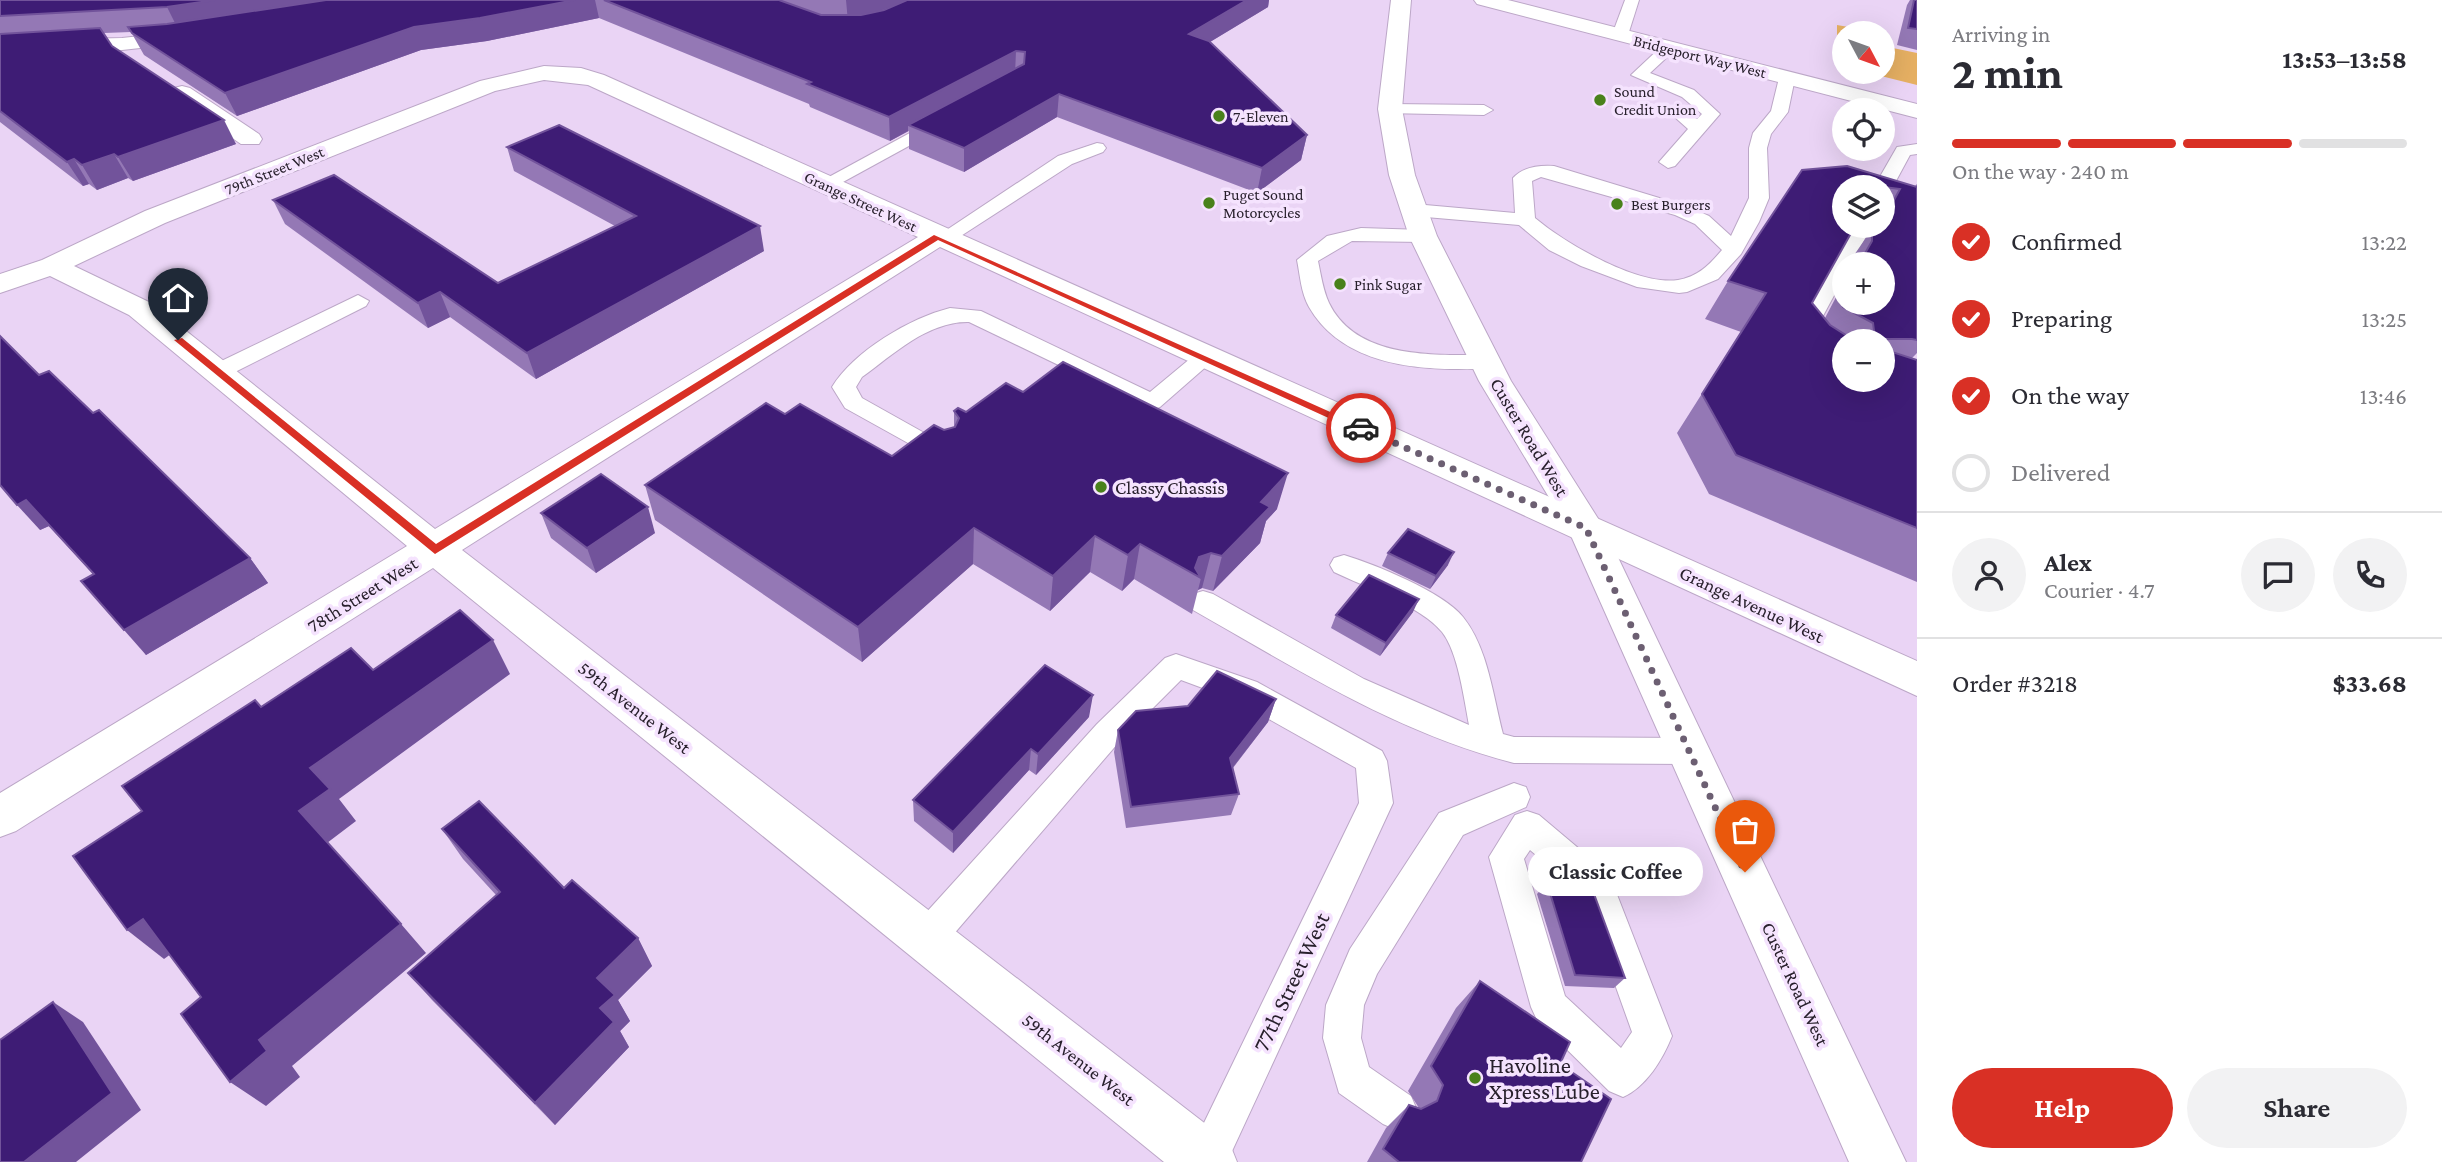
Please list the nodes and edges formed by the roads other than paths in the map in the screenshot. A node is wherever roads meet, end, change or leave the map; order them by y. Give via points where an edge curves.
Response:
1 (1401, 0) edge
2 (1484, 0) edge
3 (1631, 0) edge
4 (205, 35) edge
5 (1620, 35) junction
6 (1669, 47) junction
7 (0, 48) edge
8 (554, 73) joint
9 (1639, 75) junction
10 (157, 77) edge
11 (1787, 78) junction
12 (1656, 93) dead end
13 (1390, 109) junction
14 (1484, 110) dead end
15 (1917, 111) edge
16 (1678, 112) dead end
17 (956, 113) edge
18 (1698, 129) junction
19 (250, 139) dead end
20 (1097, 148) dead end
21 (1917, 149) edge
22 (1668, 162) dead end
23 (1890, 175) edge
24 (825, 184) junction
25 (1895, 192) edge
26 (1906, 195) edge
27 (1525, 220) junction
28 (1702, 220) junction
29 (1749, 222) junction
30 (1419, 223) junction
31 (940, 238) junction
32 (1855, 238) edge
33 (1734, 250) junction
34 (52, 266) junction
35 (0, 284) edge
36 (358, 301) dead end
37 (1205, 358) junction
38 (1485, 362) junction
39 (1832, 367) edge
40 (217, 372) junction
41 (943, 455) edge
42 (1586, 528) junction
43 (435, 550) junction
44 (1344, 565) dead end
45 (1203, 602) dead end
46 (1917, 679) edge
47 (1490, 745) junction
48 (1689, 751) junction
49 (1514, 797) dead end
50 (0, 817) edge
51 (928, 939) junction
52 (1623, 1077) joint
53 (1396, 1110) dead end
54 (1207, 1161) edge
55 (1878, 1162) edge

1 - 13 street, Custer Road West
2 - 5 street, Bridgeport Way West
3 - 5 lane
4 - 7 street via 128,53
5 - 6 street, Bridgeport Way West
6 - 9 lane
6 - 11 street, Bridgeport Way West
8 - 24 street, Grange Street West via 596,80
8 - 34 street, 79th Street West via 530,74 488,86 155,217
9 - 12 lane
9 - 18 lane via 1685,91 1704,104 1711,114
10 - 19 street
11 - 15 street, Bridgeport Way West
11 - 29 lane via 1779,113 1762,133 1758,148 1759,198
13 - 14 lane
13 - 30 street, Custer Road West via 1402,175
16 - 18 lane
17 - 24 lane
18 - 22 lane
20 - 31 lane via 1065,160
21 - 23 lane via 1903,151
24 - 31 street, Grange Street West
25 - 26 lane
27 - 28 lane via 1522,178 1538,171 1554,172
27 - 30 lane
27 - 33 lane via 1556,246 1637,281 1679,286 1711,275
28 - 29 lane
28 - 33 lane
29 - 33 lane
30 - 38 street, Custer Road West
30 - 38 lane via 1354,232 1317,251 1307,260 1320,306 1359,343 1391,356 1418,362
31 - 37 street, Grange Street West
31 - 43 street, 78th Street West
32 - 39 lane via 1799,340 1805,351
34 - 35 street, 79th Street West
34 - 40 street, 59th Avenue West via 140,309
36 - 40 lane
37 - 41 lane via 1152,402 972,316 950,315 920,326 853,372 844,387 853,403
37 - 42 street, Grange Street West
38 - 42 street, Custer Road West
40 - 43 street, 59th Avenue West
42 - 46 street, Grange Avenue West
42 - 48 street, Custer Road West
43 - 50 street, 78th Street West
43 - 51 street, 59th Avenue West
44 - 47 lane via 1452,624 1464,646
45 - 47 lane via 1381,704
47 - 48 lane via 1514,750
48 - 55 street, Custer Road West
49 - 53 lane via 1451,824 1363,962 1345,1005 1342,1038 1353,1079
51 - 54 street, 59th Avenue West
51 - 54 lane, 77th Street West via 1108,733 1176,666 1246,691 1371,761 1376,803
52 - 52 lane via 1653,1036 1597,885 1527,826 1506,857 1550,1007

